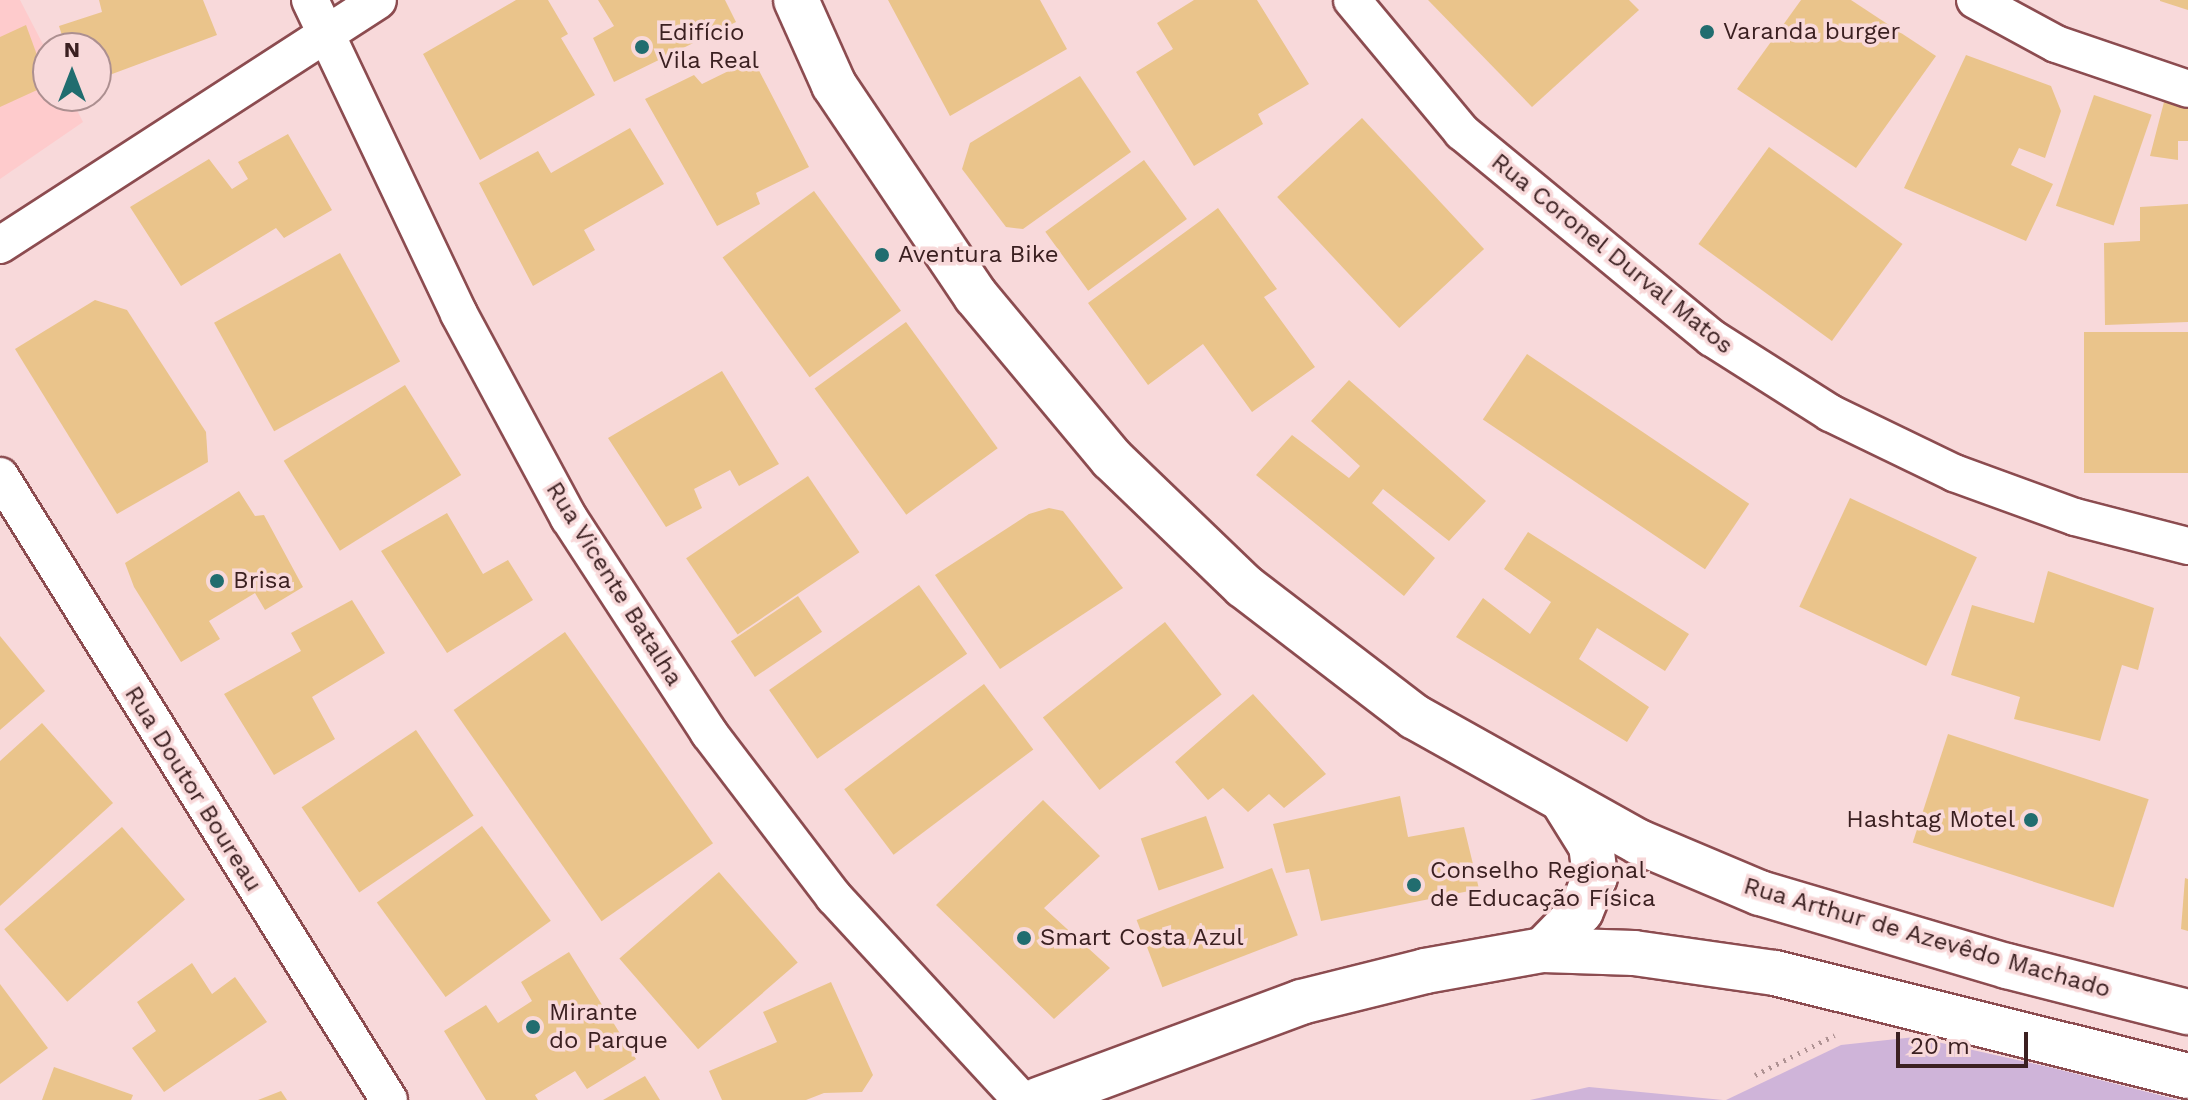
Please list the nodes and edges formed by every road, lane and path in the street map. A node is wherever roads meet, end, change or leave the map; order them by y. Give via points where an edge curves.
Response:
1 (310, 0) edge
2 (378, 0) edge
3 (796, 0) edge
4 (1352, 0) edge
5 (1975, 0) edge
6 (324, 34) junction
7 (2188, 89) edge
8 (0, 245) edge
9 (0, 476) edge
10 (2188, 546) edge
11 (1565, 804) junction
12 (1543, 950) junction
13 (2188, 1012) edge
14 (2188, 1076) edge
15 (389, 1100) edge
16 (1021, 1100) edge
17 (1038, 1100) edge

1 - 6 street, Rua Vicente Batalha
2 - 6 street
3 - 11 street, Rua Arthur de Azevêdo Machado via 834,85 976,296 1112,459 1244,586 1415,717
4 - 10 street, Rua Coronel Durval Matos via 1462,132 1712,338 1830,413 1954,473 2075,517
5 - 7 street via 2056,44
6 - 8 street
6 - 16 street, Rua Vicente Batalha via 459,314 569,518 700,721 834,897
9 - 15 street, Rua Doutor Boureau
11 - 12 street via 1591,846 1595,877 1581,911
11 - 13 street, Rua Arthur de Azevêdo Machado via 1760,893 2007,966
12 - 14 street via 1634,953 1775,973
12 - 17 street via 1425,971 1301,1002

